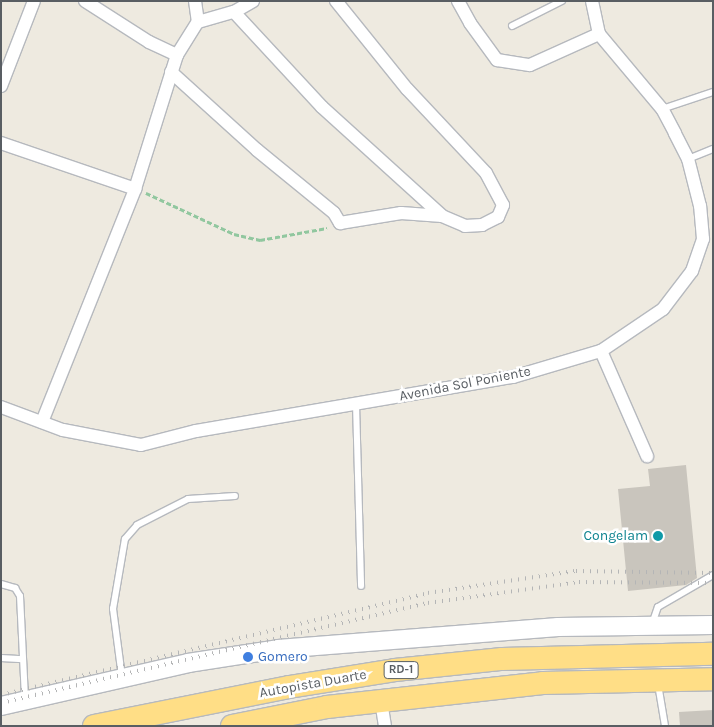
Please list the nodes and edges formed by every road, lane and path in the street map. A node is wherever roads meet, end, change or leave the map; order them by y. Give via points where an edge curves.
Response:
1 (34, 1) edge
2 (85, 1) edge
3 (194, 1) edge
4 (253, 1) edge
5 (336, 1) edge
6 (458, 1) edge
7 (562, 1) edge
8 (592, 1) edge
9 (234, 12) junction
10 (198, 22) junction
11 (512, 26) dead end
12 (599, 34) junction
13 (177, 55) junction
14 (172, 72) junction
15 (1, 86) edge
16 (713, 92) edge
17 (662, 110) junction
18 (1, 142) edge
19 (713, 150) edge
20 (688, 159) junction
21 (136, 189) junction
22 (442, 216) junction
23 (340, 223) junction
24 (601, 351) junction
25 (356, 404) junction
26 (1, 407) edge
27 (42, 422) junction
28 (648, 456) dead end
29 (234, 496) dead end
30 (713, 575) edge
31 (1, 584) edge
32 (362, 586) dead end
33 (713, 624) edge
34 (652, 626) junction
35 (713, 654) edge
36 (1, 658) edge
37 (23, 659) junction
38 (123, 678) junction
39 (713, 679) edge
40 (658, 680) junction
41 (25, 700) junction
42 (381, 701) junction
43 (1, 706) edge
44 (94, 726) edge
45 (232, 726) edge
46 (385, 726) edge
47 (664, 726) edge

1 - 15 street
2 - 13 street via 149,42
3 - 10 street
4 - 9 street
5 - 22 street via 407,89 486,173 503,205 498,217 482,225 464,226
6 - 12 street via 497,60 530,65
7 - 11 lane
8 - 12 street, Avenida Sol Poniente
9 - 10 street
9 - 22 street via 322,107
10 - 13 street
12 - 17 street, Avenida Sol Poniente
13 - 14 street
14 - 21 street
14 - 23 street via 257,150 334,213
16 - 17 lane
17 - 20 street, Avenida Sol Poniente
18 - 21 street
19 - 20 lane
20 - 24 street, Avenida Sol Poniente via 700,206 702,239 692,271 663,309
21 - 23 path via 234,234 260,240 316,232
21 - 27 street
22 - 23 street via 401,213
24 - 25 street, Avenida Sol Poniente via 513,377
24 - 28 street
25 - 27 street, Avenida Sol Poniente via 196,431 141,445 63,430
25 - 32 lane
26 - 27 street, Avenida Sol Poniente
29 - 38 lane via 188,499 136,525 125,539 113,608
30 - 34 lane via 658,607
31 - 37 lane via 15,588 20,596
33 - 34 street
34 - 38 street via 558,627 343,643 188,663
35 - 44 highway, Autopista Duarte / RD-1 via 502,659 395,670 289,687
36 - 37 lane
37 - 41 lane
38 - 41 street
39 - 40 highway, Autopista Duarte / RD-1
40 - 42 highway, Autopista Duarte / RD-1 via 543,682
40 - 47 lane
41 - 43 street
42 - 45 highway, Autopista Duarte / RD-1 via 327,707
42 - 46 street

